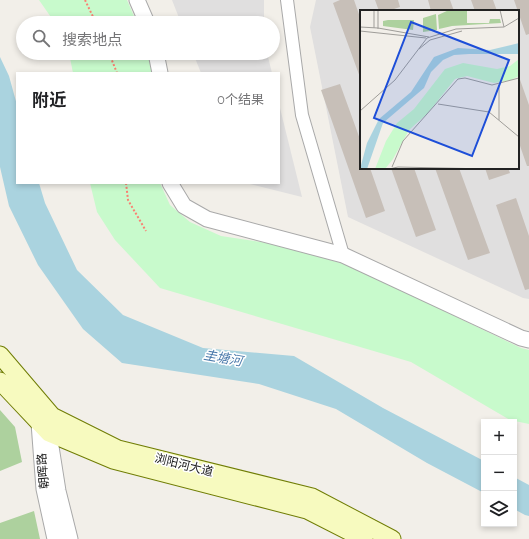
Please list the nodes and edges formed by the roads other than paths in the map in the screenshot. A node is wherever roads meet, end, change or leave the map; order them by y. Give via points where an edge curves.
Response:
1 (287, 0) edge
2 (140, 1) edge
3 (145, 16) edge
4 (157, 60) edge
5 (160, 72) edge
6 (171, 184) edge
7 (343, 255) junction
8 (529, 340) edge
9 (0, 355) edge
10 (0, 381) edge
11 (46, 424) junction
12 (55, 539) edge
13 (70, 539) edge
14 (364, 539) edge
15 (392, 539) edge

1 - 7 street via 302,115
2 - 3 street
4 - 5 street
6 - 7 street via 184,206 207,219
7 - 8 street
9 - 11 main road, 浏阳河大道 via 41,403
10 - 11 main road, 浏阳河大道
11 - 12 street, 朝晖路 via 44,490
11 - 13 street, 朝晖路
11 - 14 main road, 浏阳河大道 via 114,460 307,510
11 - 15 main road, 浏阳河大道 via 118,449 312,497

